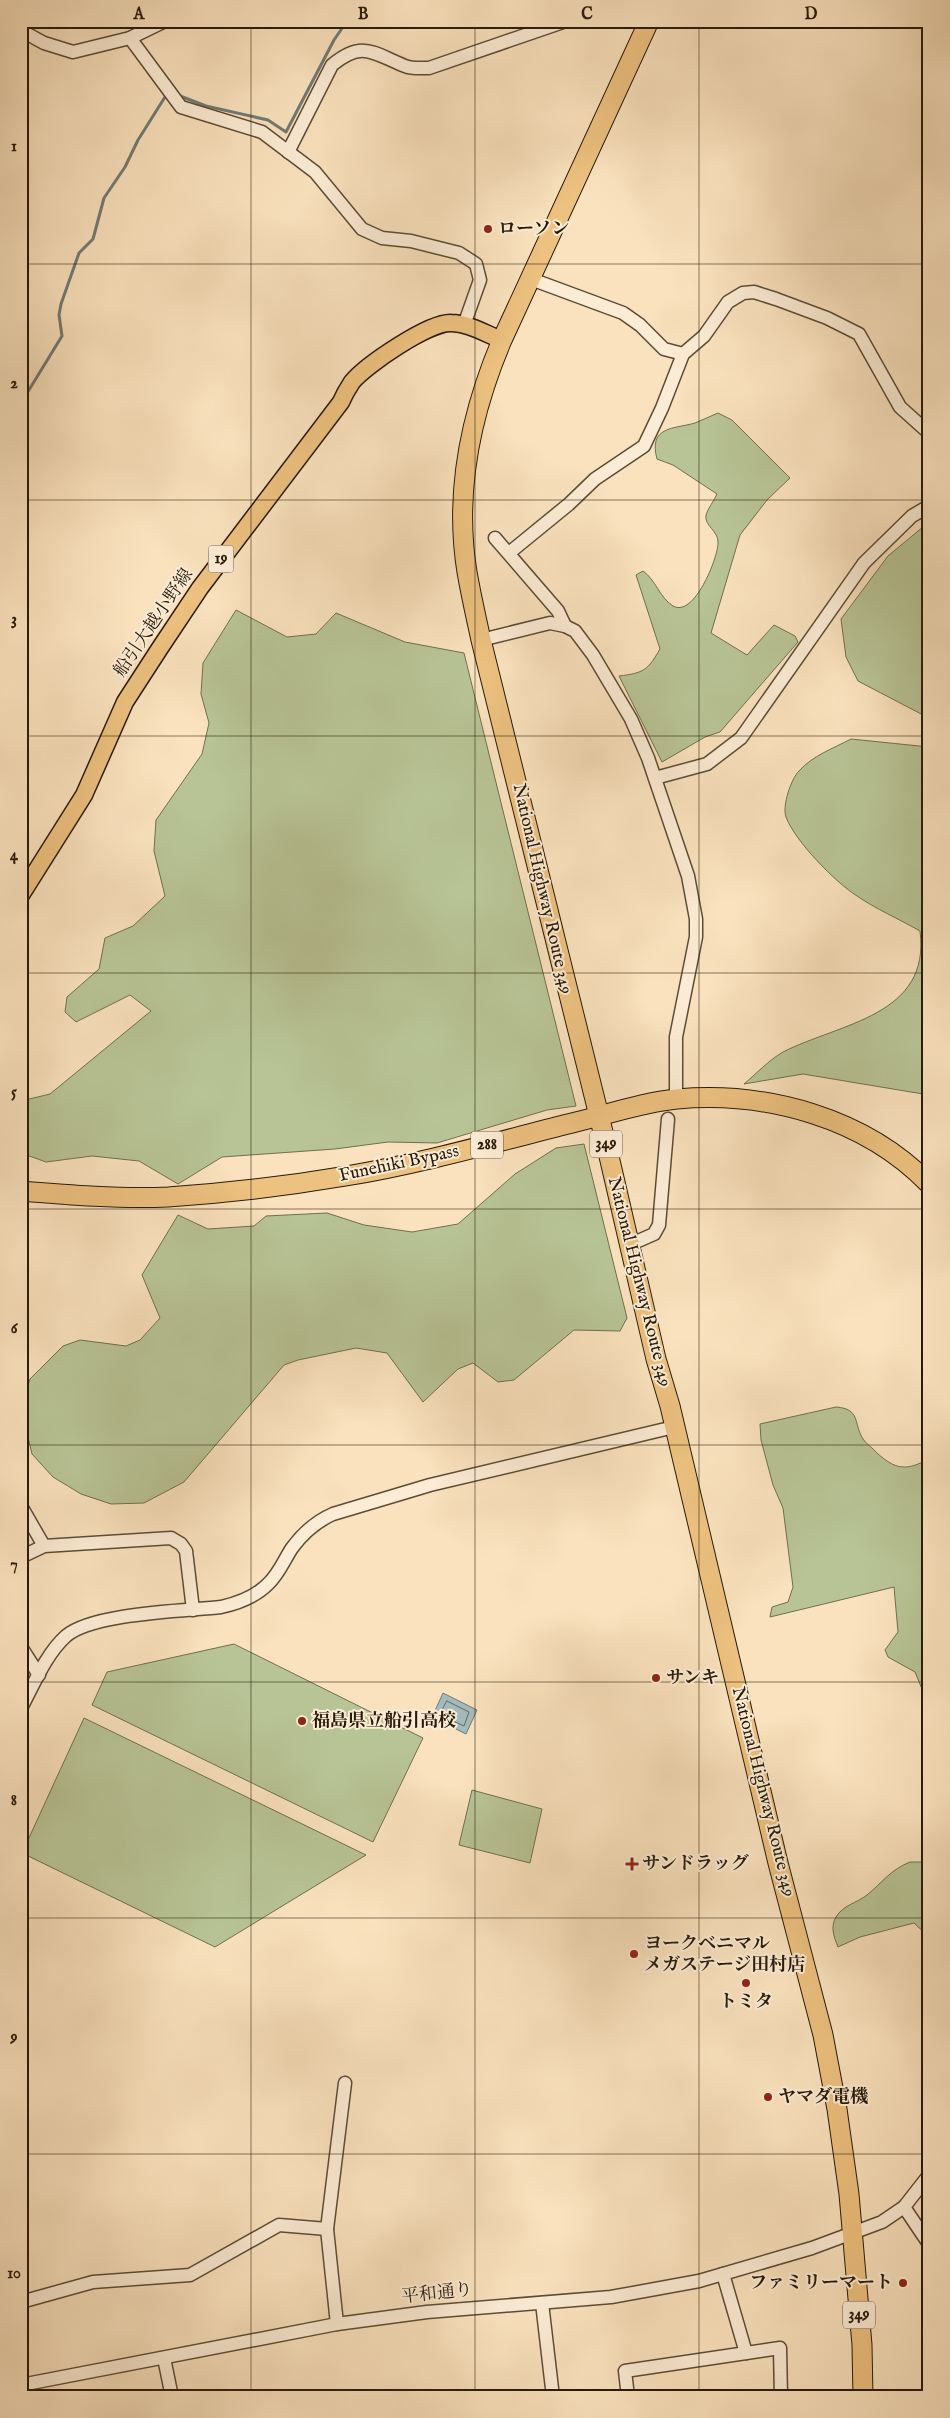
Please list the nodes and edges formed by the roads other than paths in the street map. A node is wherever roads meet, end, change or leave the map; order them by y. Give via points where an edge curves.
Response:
1 (165, 21) edge
2 (566, 21) edge
3 (649, 21) edge
4 (22, 30) edge
5 (130, 38) junction
6 (288, 152) junction
7 (531, 279) junction
8 (464, 325) junction
9 (502, 340) junction
10 (683, 354) junction
11 (929, 433) edge
12 (929, 506) edge
13 (495, 538) dead end
14 (509, 553) junction
15 (565, 626) junction
16 (482, 640) junction
17 (655, 778) junction
18 (21, 895) edge
19 (676, 1099) junction
20 (599, 1117) junction
21 (668, 1119) dead end
22 (929, 1184) edge
23 (21, 1191) edge
24 (629, 1245) junction
25 (674, 1427) junction
26 (21, 1506) edge
27 (44, 1546) junction
28 (21, 1558) edge
29 (193, 1610) junction
30 (21, 1647) edge
31 (39, 1675) junction
32 (21, 1708) edge
33 (345, 2083) dead end
34 (929, 2175) edge
35 (904, 2207) junction
36 (327, 2229) junction
37 (853, 2233) junction
38 (929, 2244) edge
39 (723, 2274) junction
40 (21, 2302) edge
41 (542, 2303) junction
42 (337, 2324) junction
43 (746, 2353) junction
44 (164, 2358) junction
45 (21, 2385) edge
46 (172, 2397) edge
47 (552, 2397) edge
48 (628, 2397) edge
49 (781, 2397) edge
50 (863, 2397) edge

1 - 5 street
2 - 6 street via 429,68 406,67 372,51 344,56 332,65
3 - 7 highway, National Highway Route 349 / 349
4 - 5 street via 44,43 73,52
5 - 6 street via 181,107 262,132
6 - 8 street via 315,172 355,222 371,234 460,253 476,264 480,280
7 - 9 highway, National Highway Route 349 / 349
7 - 10 street via 623,313 664,349
8 - 9 main road, 船引大越小野線 / 19
8 - 18 main road, 船引大越小野線 / 19 via 440,324 426,329 353,381 317,434 200,588 145,672 126,702 84,795
9 - 16 highway, National Highway Route 349 / 349 via 478,405 464,481 467,571
10 - 11 street via 704,336 728,302 743,293 754,292 776,299 828,318 859,334 900,407
10 - 14 street via 644,446 595,479
12 - 17 street via 912,516 864,563 741,738 707,764
13 - 14 street
14 - 15 street via 558,611
15 - 16 street via 538,624
15 - 17 street via 583,640 614,689 631,719
16 - 20 highway, National Highway Route 349 / 349
17 - 19 street via 688,876 696,919 696,937 676,1037
19 - 20 highway, Funehiki Bypass / 288
19 - 22 highway, Funehiki Bypass / 288 via 730,1097 785,1106 829,1119 865,1135
20 - 23 highway, Funehiki Bypass / 288 via 348,1176 264,1188 165,1197
20 - 24 highway, National Highway Route 349 / 349
21 - 24 street via 660,1225 654,1234
24 - 25 highway, National Highway Route 349 / 349
25 - 29 street via 351,1507 319,1520 292,1548 269,1583 253,1595 238,1603
25 - 37 highway, National Highway Route 349 / 349 via 778,1863 823,2035 837,2109
26 - 27 street
27 - 28 street
27 - 29 street via 171,1538 186,1551
29 - 31 street via 113,1619 81,1628 67,1636 54,1650
30 - 31 street
31 - 32 street
33 - 36 street
34 - 35 street, 平和通り
35 - 37 street, 平和通り via 882,2222
35 - 38 street
36 - 40 street via 279,2225 190,2275 93,2282
36 - 42 street
37 - 39 street, 平和通り
37 - 50 highway, National Highway Route 349 / 349
39 - 41 street, 平和通り via 664,2288
39 - 43 street
41 - 42 street, 平和通り via 427,2312
41 - 47 street
42 - 44 street, 平和通り
43 - 48 street via 625,2371
43 - 49 street via 780,2348
44 - 45 street, 平和通り
44 - 46 street

